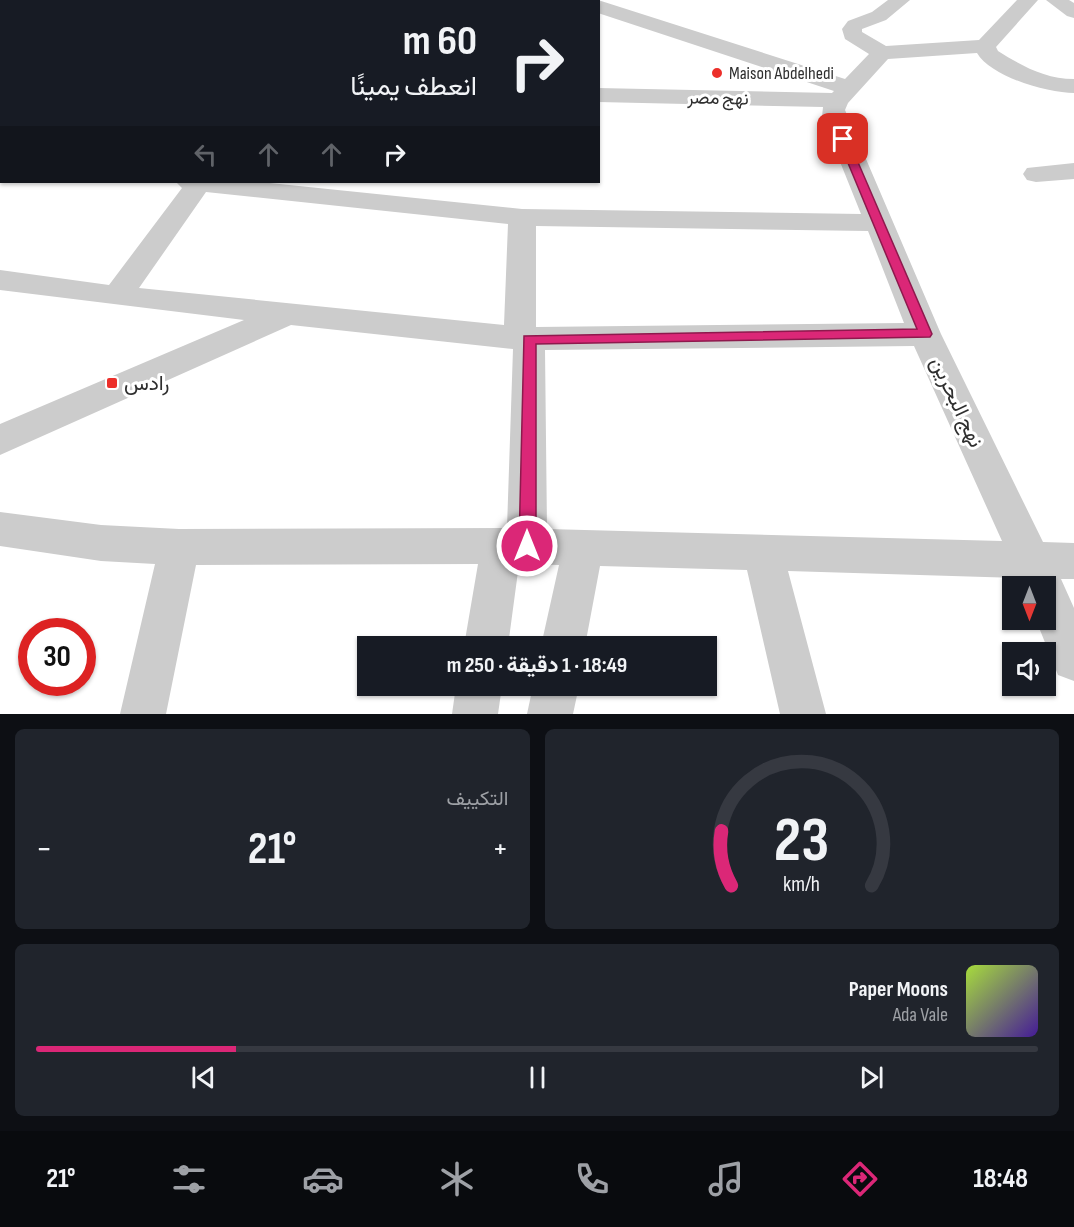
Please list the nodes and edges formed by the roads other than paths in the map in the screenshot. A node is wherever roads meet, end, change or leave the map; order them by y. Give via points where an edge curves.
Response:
1 (869, 0) edge
2 (1028, 0) edge
3 (1056, 0) edge
4 (896, 3) edge
5 (600, 7) edge
6 (1074, 12) edge
7 (640, 20) junction
8 (605, 28) dead end
9 (985, 46) junction
10 (882, 52) junction
11 (1074, 86) edge
12 (843, 94) junction
13 (600, 95) edge
14 (1074, 171) edge
15 (1036, 174) dead end
16 (195, 183) edge
17 (216, 183) edge
18 (374, 191) edge
19 (522, 217) junction
20 (880, 223) junction
21 (0, 280) edge
22 (117, 296) junction
23 (286, 315) junction
24 (925, 334) junction
25 (524, 339) junction
26 (0, 440) edge
27 (0, 529) edge
28 (514, 546) junction
29 (179, 547) junction
30 (583, 548) junction
31 (763, 552) junction
32 (1074, 561) edge
33 (1002, 576) edge
34 (1038, 576) edge
35 (1047, 576) edge
36 (1056, 617) edge
37 (489, 636) edge
38 (565, 636) edge
39 (1074, 659) edge
40 (478, 696) edge
41 (554, 696) edge
42 (143, 714) edge
43 (475, 714) edge
44 (550, 714) edge
45 (803, 714) edge

1 - 4 street
2 - 9 street
3 - 6 street
4 - 10 street via 852,29 852,35
5 - 7 street
7 - 8 street
7 - 12 street
9 - 10 street
9 - 11 street via 989,55 1042,82
10 - 12 street
12 - 13 street, نهج مصر
12 - 20 street, نهج البحرين via 833,110 834,117
14 - 15 street
16 - 22 street
17 - 18 street
18 - 19 street
19 - 20 street
19 - 25 street
20 - 24 street, نهج البحرين
21 - 22 street
22 - 23 street
23 - 25 street
23 - 26 street
24 - 25 street
24 - 34 street, نهج البحرين
25 - 28 street
27 - 29 street via 102,543
28 - 29 street
28 - 30 street
28 - 37 street
29 - 42 street
30 - 31 street
30 - 38 street
31 - 33 street
31 - 45 street
32 - 35 street
36 - 39 street, نهج البحرين
40 - 43 street
41 - 44 street

